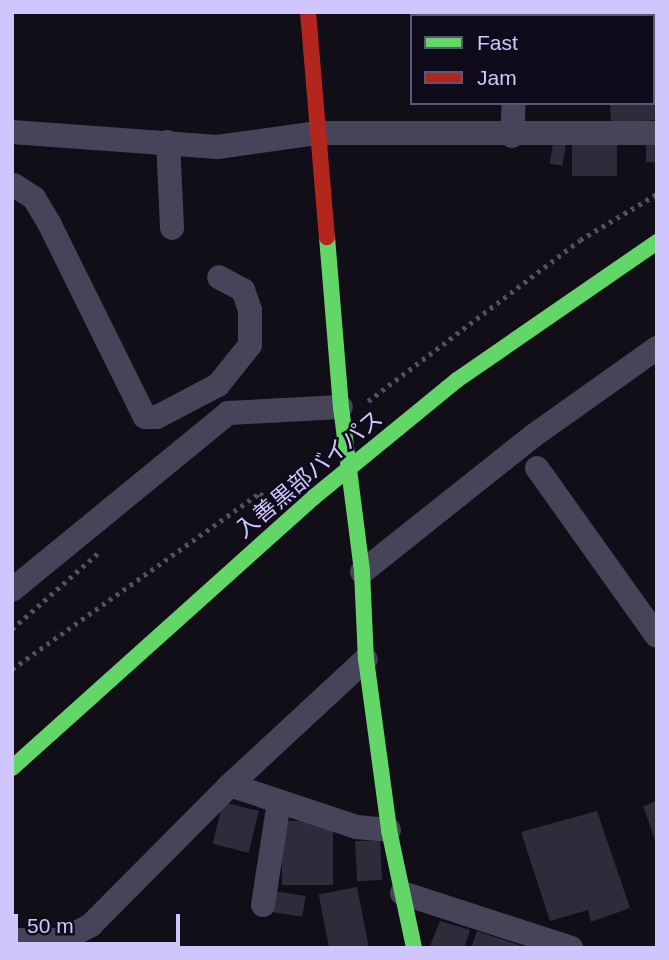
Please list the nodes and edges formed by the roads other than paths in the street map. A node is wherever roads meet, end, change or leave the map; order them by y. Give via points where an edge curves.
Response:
1 (308, 12) edge
2 (514, 105) edge
3 (12, 132) edge
4 (318, 132) junction
5 (657, 133) edge
6 (512, 136) junction
7 (168, 142) junction
8 (13, 182) edge
9 (172, 228) dead end
10 (657, 242) edge
11 (219, 277) dead end
12 (657, 348) edge
13 (342, 414) junction
14 (537, 468) dead end
15 (362, 572) junction
16 (12, 590) edge
17 (657, 636) edge
18 (366, 659) junction
19 (12, 768) edge
20 (230, 785) junction
21 (279, 802) junction
22 (389, 830) junction
23 (402, 893) junction
24 (263, 905) dead end
25 (12, 940) edge
26 (414, 948) edge
27 (571, 948) edge

1 - 4 main road
2 - 6 street
3 - 7 street
4 - 6 street
4 - 7 street via 217,147
4 - 13 main road
5 - 6 street
7 - 9 street
8 - 11 street via 34,198 49,223 145,417 157,417 218,385 250,345 250,310 243,290
10 - 19 main road, 入善黒部バイパス, bridge via 457,380 314,496
12 - 15 street via 533,436
13 - 15 main road
13 - 16 street via 228,413
14 - 17 street
15 - 18 main road
18 - 20 street
18 - 22 main road
20 - 21 street
20 - 25 street via 91,925 62,940
21 - 22 street via 356,827
21 - 24 street
22 - 23 main road
23 - 26 main road
23 - 27 street

